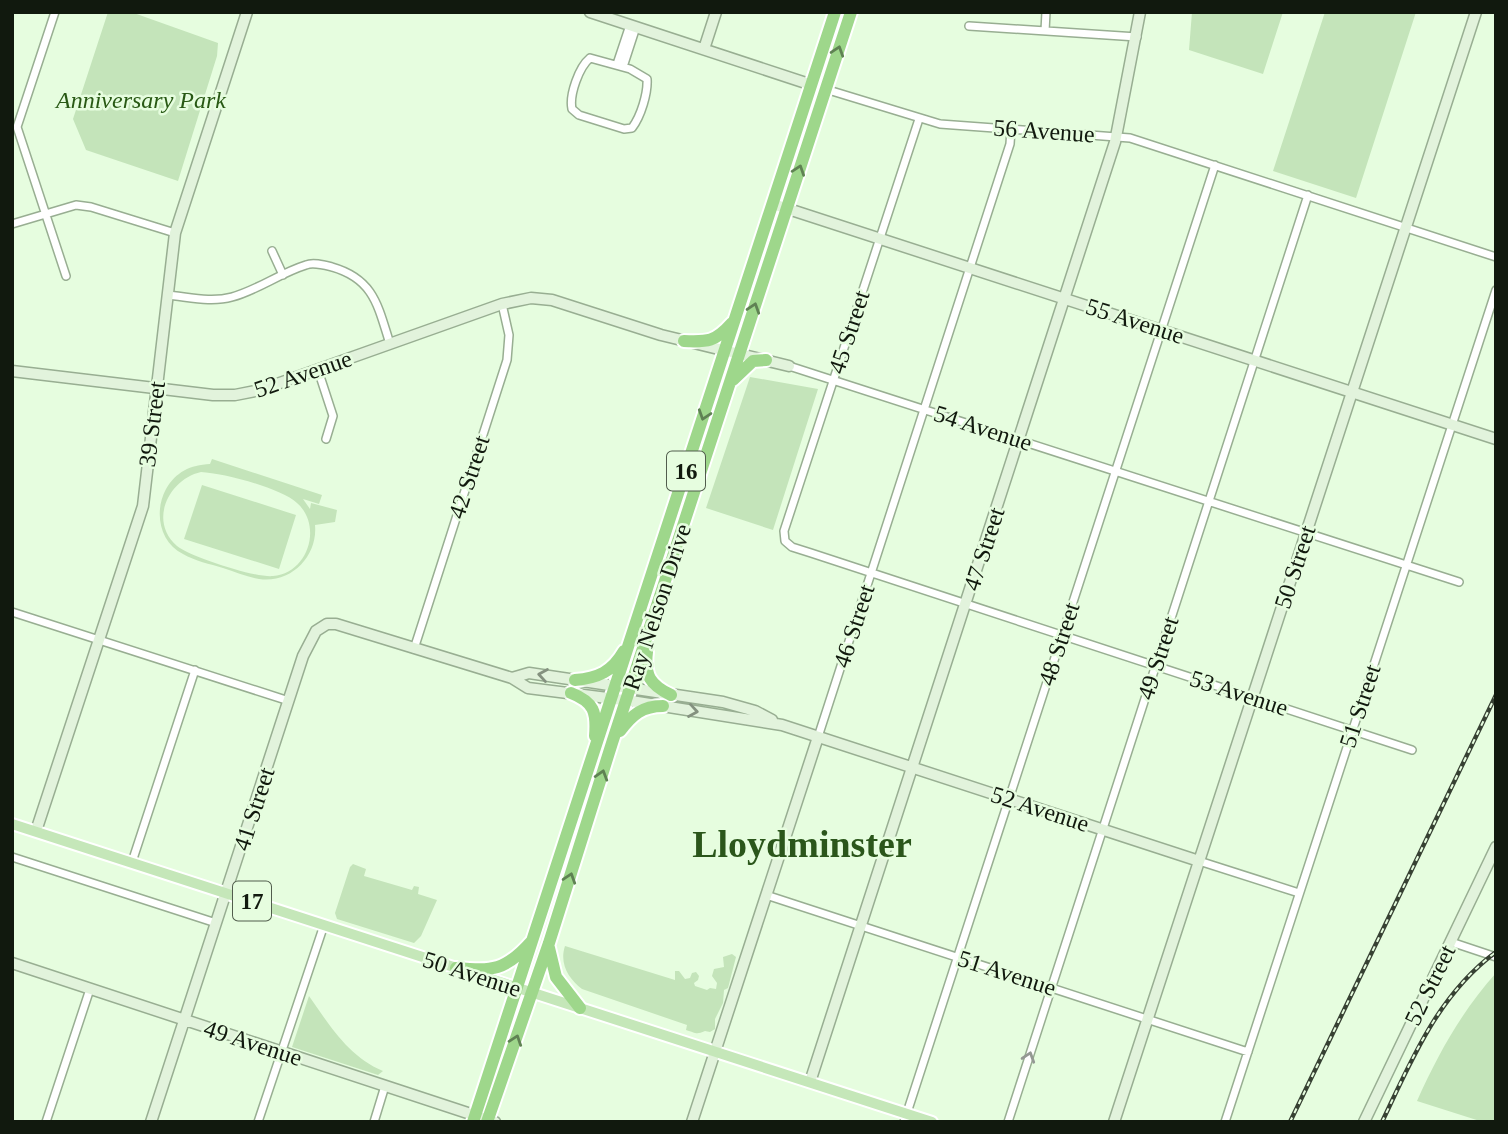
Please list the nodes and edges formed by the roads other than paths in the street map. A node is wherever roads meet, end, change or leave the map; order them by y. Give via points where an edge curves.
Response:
1 (55, 12) edge
2 (247, 12) edge
3 (590, 12) edge
4 (716, 12) edge
5 (835, 12) edge
6 (851, 12) edge
7 (1046, 12) edge
8 (1140, 12) edge
9 (1476, 12) edge
10 (605, 14) edge
11 (633, 26) junction
12 (969, 26) dead end
13 (1045, 31) junction
14 (1136, 37) junction
15 (704, 49) junction
16 (620, 66) junction
17 (812, 85) junction
18 (826, 89) junction
19 (919, 119) junction
20 (1011, 129) junction
21 (1117, 136) junction
22 (1215, 165) junction
23 (1308, 195) junction
24 (780, 206) junction
25 (45, 213) junction
26 (12, 224) edge
27 (1407, 227) junction
28 (175, 233) junction
29 (880, 239) junction
30 (272, 251) dead end
31 (1496, 257) edge
32 (970, 268) junction
33 (283, 275) junction
34 (66, 276) dead end
35 (1496, 290) edge
36 (167, 295) junction
37 (1065, 298) junction
38 (502, 304) junction
39 (736, 318) junction
40 (1161, 330) junction
41 (684, 341) junction
42 (390, 344) junction
43 (726, 351) junction
44 (740, 354) junction
45 (766, 360) junction
46 (1255, 360) junction
47 (789, 366) joint
48 (318, 370) junction
49 (12, 371) edge
50 (833, 380) junction
51 (731, 383) junction
52 (156, 388) junction
53 (1353, 392) junction
54 (924, 409) junction
55 (1452, 425) junction
56 (326, 439) dead end
57 (1496, 439) edge
58 (1020, 440) junction
59 (1115, 471) junction
60 (1209, 502) junction
61 (1306, 533) junction
62 (787, 544) joint
63 (1406, 565) junction
64 (644, 573) dead end
65 (871, 573) junction
66 (1459, 582) dead end
67 (646, 592) junction
68 (966, 604) junction
69 (12, 612) edge
70 (327, 624) joint
71 (649, 631) junction
72 (632, 636) junction
73 (1062, 636) junction
74 (98, 640) junction
75 (414, 649) junction
76 (1156, 666) junction
77 (195, 670) junction
78 (573, 686) junction
79 (614, 692) junction
80 (628, 694) junction
81 (671, 695) junction
82 (1253, 697) junction
83 (289, 701) junction
84 (663, 706) junction
85 (782, 725) junction
86 (1352, 730) junction
87 (818, 737) junction
88 (612, 743) junction
89 (1412, 750) dead end
90 (593, 756) junction
91 (913, 768) junction
92 (1009, 799) junction
93 (12, 824) edge
94 (1103, 830) junction
95 (36, 831) junction
96 (1496, 847) edge
97 (12, 857) edge
98 (132, 862) junction
99 (1199, 862) junction
100 (226, 893) junction
101 (1300, 893) junction
102 (766, 895) junction
103 (216, 923) junction
104 (324, 925) junction
105 (861, 926) junction
106 (534, 939) junction
107 (1451, 942) junction
108 (549, 943) junction
109 (957, 957) junction
110 (1496, 957) edge
111 (12, 963) edge
112 (456, 968) junction
113 (1052, 988) junction
114 (90, 989) junction
115 (518, 989) junction
116 (532, 993) junction
117 (580, 1008) junction
118 (1148, 1019) junction
119 (185, 1020) junction
120 (715, 1051) junction
121 (282, 1052) junction
122 (1248, 1052) junction
123 (810, 1082) junction
124 (385, 1086) junction
125 (474, 1118) edge
126 (905, 1118) edge
127 (490, 1121) edge
128 (46, 1122) edge
129 (151, 1122) edge
130 (258, 1122) edge
131 (373, 1122) edge
132 (692, 1122) edge
133 (932, 1122) edge
134 (1008, 1122) edge
135 (1114, 1122) edge
136 (1225, 1122) edge
137 (1364, 1122) edge

1 - 25 street via 17,127
2 - 28 street, 39 Street
3 - 10 street, 56 Avenue
4 - 15 street
5 - 17 highway, Ray Nelson Drive / 16
18 -> 6 highway, Ray Nelson Drive / 16
7 - 13 street
8 - 14 street, 47 Street
9 - 27 street, 50 Street
10 - 11 street, 56 Avenue
11 - 15 street, 56 Avenue
11 - 16 street
12 - 13 street
13 - 14 street
14 - 21 street, 47 Street
15 - 17 street, 56 Avenue
16 - 16 street via 594,58 585,61 570,101 575,113 632,128 648,83 644,75
17 - 18 street, 56 Avenue
17 - 24 highway, Ray Nelson Drive / 16
18 - 19 street, 56 Avenue
24 -> 18 highway, Ray Nelson Drive / 16
19 - 20 street, 56 Avenue
19 - 29 street, 45 Street
20 - 21 street, 56 Avenue
20 - 32 street, 46 Street
21 - 22 street, 56 Avenue
21 - 37 street, 47 Street
22 - 23 street, 56 Avenue
22 - 40 street, 48 Street
23 - 27 street, 56 Avenue
23 - 46 street, 49 Street
24 - 29 street, 55 Avenue
24 - 39 highway, Ray Nelson Drive / 16
44 -> 24 highway, Ray Nelson Drive / 16
25 - 26 street
25 - 28 street via 76,205 91,207
25 - 34 street
27 - 31 street, 56 Avenue
27 - 53 street, 50 Street
28 - 36 street, 39 Street
29 - 32 street, 55 Avenue
29 - 50 street, 45 Street
30 - 33 street
32 - 37 street, 55 Avenue
32 - 54 street, 46 Street
33 - 36 street via 217,300
33 - 42 street via 308,264 357,277 375,300
35 - 55 street, 51 Street
36 - 52 street, 39 Street
37 - 40 street, 55 Avenue
37 - 58 street, 47 Street
38 - 41 street, 54 Avenue via 546,299
38 - 42 street, 52 Avenue
38 - 75 street, 42 Street via 509,335 507,360
39 - 41 highway via 715,339
39 - 43 highway, Ray Nelson Drive / 16
40 - 46 street, 55 Avenue
40 - 59 street, 48 Street
41 - 43 street, 54 Avenue
42 - 48 street, 52 Avenue
43 - 44 street, 54 Avenue
43 -> 67 highway, Ray Nelson Drive / 16
44 - 45 street, 54 Avenue
44 - 51 highway, Ray Nelson Drive / 16
45 - 47 street, 54 Avenue
45 - 51 highway via 753,361
46 - 53 street, 55 Avenue
46 - 60 street, 49 Street
47 - 50 street, 54 Avenue
48 - 52 street, 52 Avenue via 244,394
48 - 56 street via 333,416
49 - 52 street, 52 Avenue
50 - 54 street, 54 Avenue
50 - 62 street, 45 Street via 784,531
51 - 71 highway, Ray Nelson Drive / 16
52 - 74 street, 39 Street via 142,506
53 - 55 street, 55 Avenue
53 - 61 street, 50 Street
54 - 58 street, 54 Avenue
54 - 65 street, 46 Street
55 - 57 street, 55 Avenue
55 - 63 street, 51 Street
58 - 59 street, 54 Avenue
58 - 68 street, 47 Street
59 - 60 street, 54 Avenue
59 - 73 street, 48 Street
60 - 61 street, 54 Avenue
60 - 76 street, 49 Street
61 - 63 street, 54 Avenue
61 - 82 street, 50 Street
62 - 65 street, 53 Avenue
63 - 66 street, 54 Avenue
63 - 86 street, 51 Street
64 - 67 highway
65 - 68 street, 53 Avenue
65 - 87 street, 46 Street
67 - 72 highway, Ray Nelson Drive / 16
68 - 73 street, 53 Avenue
68 - 91 street, 47 Street
69 - 74 street
70 - 75 street, 52 Avenue
70 - 83 street, 41 Street via 311,638
71 - 80 highway, Ray Nelson Drive / 16
71 - 81 highway via 648,676
72 - 78 highway via 608,671
72 - 79 highway, Ray Nelson Drive / 16
73 - 76 street, 53 Avenue
73 - 92 street, 48 Street
74 - 77 street
74 - 95 street, 39 Street
75 - 78 street, 52 Avenue via 512,678 528,688
76 - 82 street, 53 Avenue
76 - 94 street, 49 Street
77 - 83 street
77 - 98 street
78 - 79 street, 52 Avenue
78 - 90 highway via 593,708
79 - 80 street, 52 Avenue
79 - 90 highway, Ray Nelson Drive / 16
80 - 81 street, 52 Avenue
80 - 84 street, 52 Avenue
80 - 88 highway, Ray Nelson Drive / 16
81 - 85 street, 52 Avenue via 735,704
82 - 86 street, 53 Avenue
82 - 99 street, 50 Street
83 - 100 street, 41 Street
84 -> 85 street, 52 Avenue
84 - 88 highway via 642,709
85 - 87 street, 52 Avenue
86 - 89 street, 53 Avenue
86 - 101 street, 51 Street
87 - 91 street, 52 Avenue
87 - 102 street, 46 Street
108 -> 88 highway, Ray Nelson Drive / 16
90 - 106 highway, Ray Nelson Drive / 16
91 - 92 street, 52 Avenue
91 - 105 street, 47 Street
92 - 94 street, 52 Avenue
92 - 109 street, 48 Street
93 - 95 main road, 50 Avenue / 17
94 - 99 street, 52 Avenue
94 - 113 street, 49 Street
95 - 98 main road, 50 Avenue / 17
96 - 107 street, 52 Street
97 - 103 street
98 - 100 main road, 50 Avenue / 17
99 - 101 street, 52 Avenue
99 - 118 street, 50 Street
100 - 103 street, 41 Street
100 - 104 main road, 50 Avenue / 17
101 - 122 street, 51 Street
102 - 105 street, 51 Avenue
102 - 120 street, 46 Street
103 - 119 street, 41 Street
104 - 112 main road, 50 Avenue / 17
104 - 121 street
105 - 109 street, 51 Avenue
105 - 123 street, 47 Street
106 - 112 highway via 515,959 498,968
106 - 115 highway, Ray Nelson Drive / 16
107 - 110 street
107 - 137 street, 52 Street
108 - 116 highway, Ray Nelson Drive / 16
108 - 117 highway via 556,977
109 - 113 street, 51 Avenue
109 - 126 street, 48 Street
111 - 114 street, 49 Avenue
112 - 115 main road, 50 Avenue / 17
113 - 118 street, 51 Avenue
134 -> 113 street, 49 Street
114 - 119 street, 49 Avenue
114 - 128 street
115 - 116 main road, 50 Avenue
115 - 125 highway, Ray Nelson Drive / 16
116 - 117 main road, 50 Avenue
127 -> 116 highway, Ray Nelson Drive / 16
117 - 120 main road, 50 Avenue
118 - 122 street, 51 Avenue
118 - 135 street, 50 Street
119 - 121 street, 49 Avenue
119 - 129 street, 41 Street
120 - 123 main road, 50 Avenue
120 - 132 street, 46 Street
121 - 124 street, 49 Avenue
121 - 130 street
122 - 136 street, 51 Street
123 - 126 main road, 50 Avenue
124 - 125 street, 49 Avenue
124 - 131 street
125 - 127 street, 49 Avenue
126 - 133 main road, 50 Avenue

